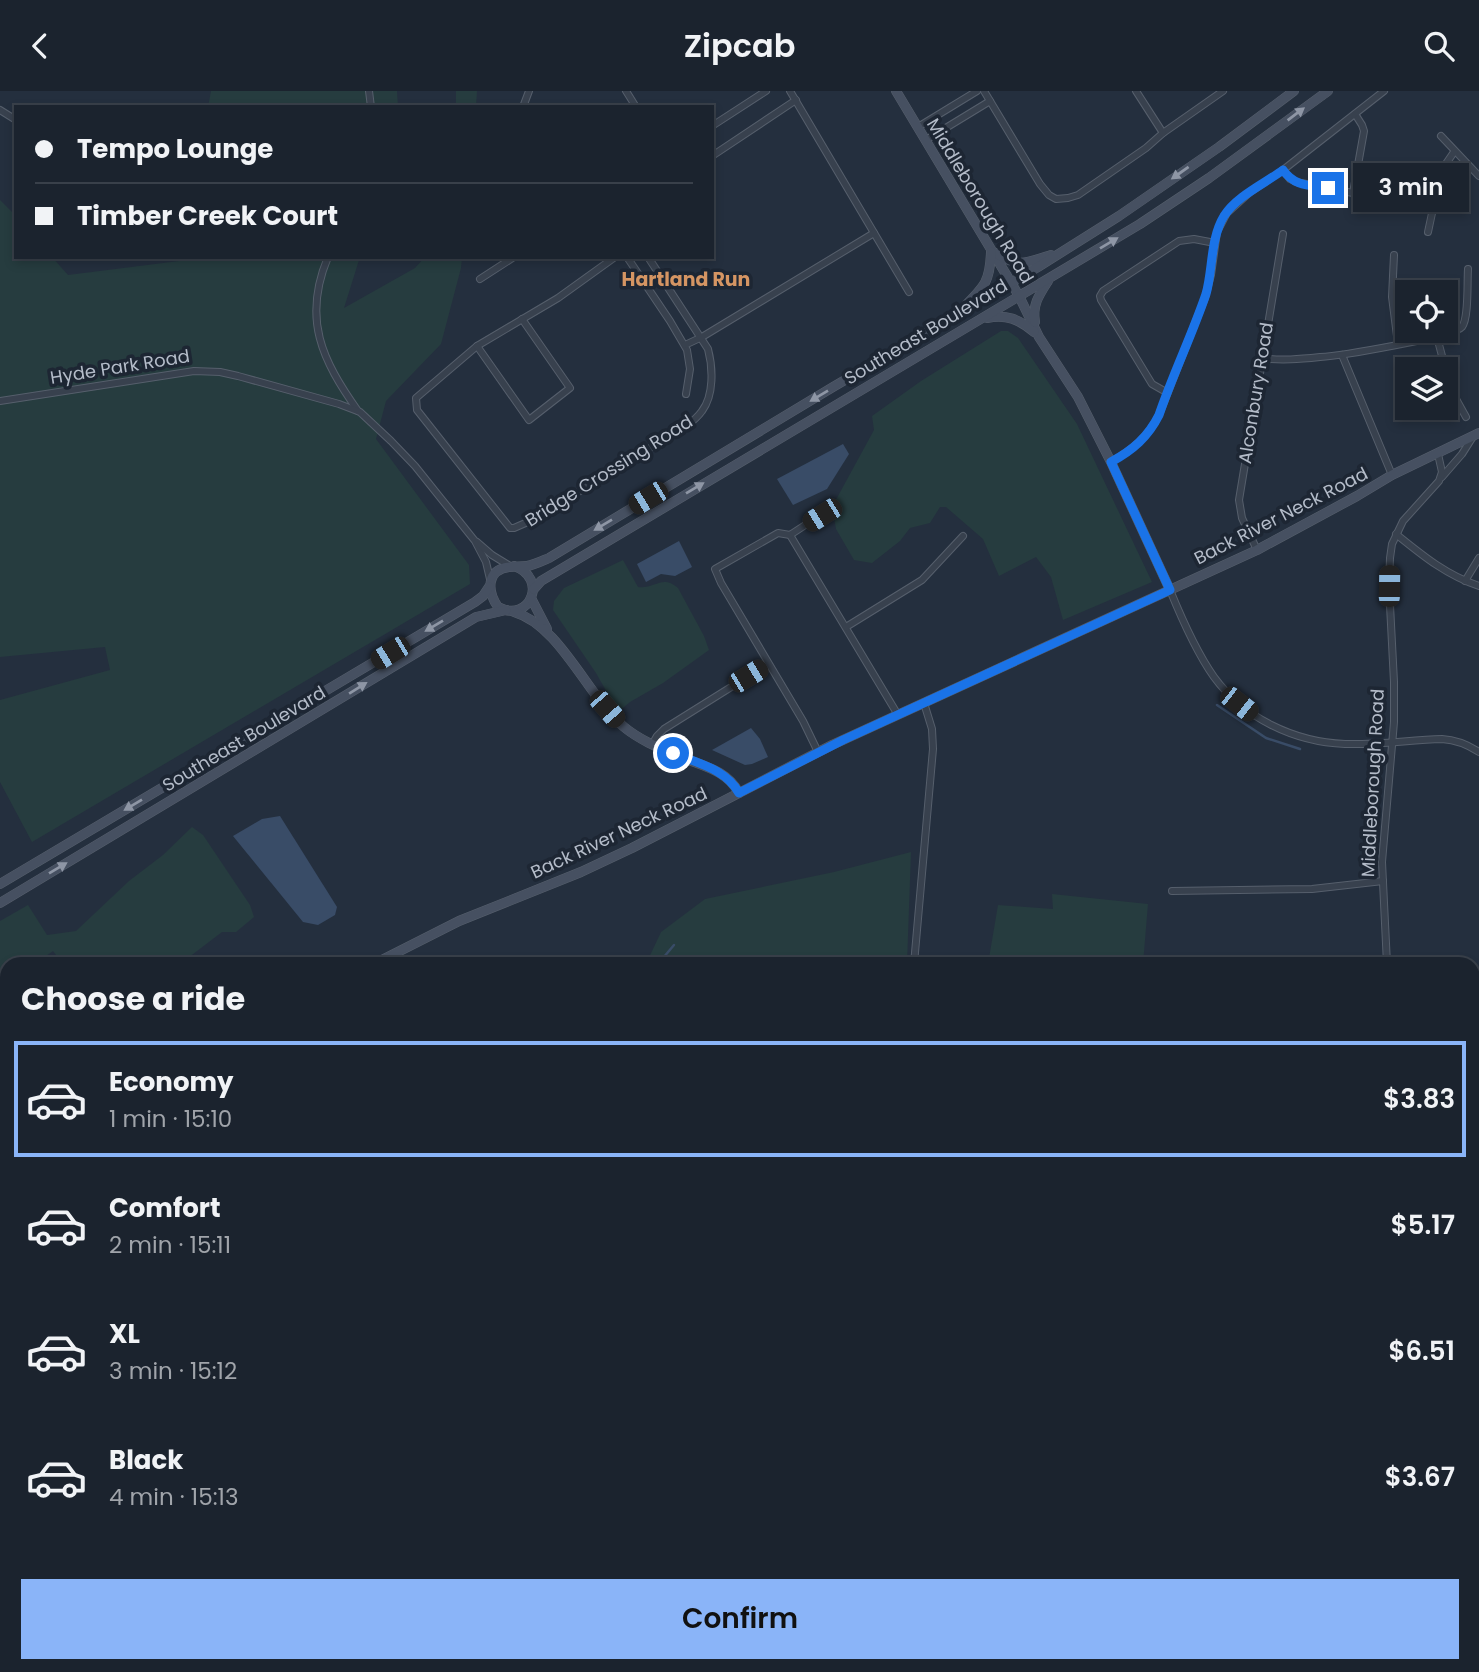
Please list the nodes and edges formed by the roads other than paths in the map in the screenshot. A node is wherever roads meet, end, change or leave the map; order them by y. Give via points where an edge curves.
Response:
1 (766, 91) edge
2 (790, 91) edge
3 (896, 91) edge
4 (977, 91) edge
5 (984, 91) edge
6 (1136, 91) edge
7 (1223, 91) edge
8 (1294, 91) edge
9 (1328, 91) edge
10 (1384, 91) edge
11 (796, 100) junction
12 (990, 101) junction
13 (1355, 114) junction
14 (714, 125) edge
15 (918, 127) junction
16 (1163, 133) junction
17 (1441, 136) dead end
18 (926, 140) junction
19 (1454, 152) junction
20 (714, 155) edge
21 (1283, 170) junction
22 (1479, 176) edge
23 (1428, 232) dead end
24 (874, 233) junction
25 (1283, 235) dead end
26 (1215, 243) junction
27 (991, 250) junction
28 (1066, 250) junction
29 (1394, 255) dead end
30 (327, 259) edge
31 (510, 259) edge
32 (612, 259) edge
33 (628, 259) edge
34 (649, 259) edge
35 (1468, 269) dead end
36 (1050, 278) junction
37 (480, 279) dead end
38 (1012, 283) junction
39 (909, 292) dead end
40 (1019, 296) junction
41 (955, 316) junction
42 (522, 319) junction
43 (978, 320) junction
44 (1458, 330) edge
45 (702, 337) junction
46 (1039, 337) junction
47 (1404, 343) edge
48 (1439, 343) edge
49 (1398, 344) junction
50 (685, 345) junction
51 (477, 346) junction
52 (1342, 355) junction
53 (1261, 358) junction
54 (1166, 392) junction
55 (686, 394) dead end
56 (0, 401) edge
57 (360, 412) junction
58 (1465, 417) dead end
59 (1477, 434) edge
60 (1438, 454) junction
61 (1111, 462) junction
62 (1392, 475) junction
63 (1439, 481) junction
64 (822, 515) dead end
65 (1396, 534) junction
66 (790, 535) junction
67 (963, 536) dead end
68 (475, 541) junction
69 (1257, 550) junction
70 (1479, 558) edge
71 (512, 566) junction
72 (1465, 582) junction
73 (490, 584) junction
74 (1479, 586) edge
75 (1170, 590) junction
76 (533, 593) junction
77 (510, 611) junction
78 (846, 627) junction
79 (549, 634) junction
80 (768, 664) junction
81 (924, 703) junction
82 (898, 715) junction
83 (1394, 741) junction
84 (652, 745) junction
85 (818, 752) junction
86 (1479, 752) edge
87 (739, 793) junction
88 (1383, 881) junction
89 (0, 884) edge
90 (1172, 891) dead end
91 (0, 903) edge
92 (388, 957) edge
93 (916, 957) edge
94 (1387, 957) edge

1 - 14 street
2 - 11 street
3 - 15 main road, Middleborough Road
4 - 15 street
5 - 12 street
6 - 16 street
7 - 16 street
8 -> 28 main road, Southeast Boulevard
36 -> 9 main road, Southeast Boulevard via 1209,178
10 - 13 street
11 - 20 street
11 - 24 street
12 - 16 street via 1040,184 1056,199 1084,191
12 - 18 street
13 - 21 street
13 - 21 street via 1364,131 1353,193 1296,182
15 - 18 main road, Middleborough Road
17 - 19 street
18 - 27 main road, Middleborough Road
19 - 22 street
19 - 23 street via 1441,171
21 - 26 street via 1227,213
24 - 39 street
24 - 45 street
25 - 53 street, Alconbury Road
26 - 54 street via 1205,298
26 - 54 street via 1180,241 1100,296 1152,384
27 - 28 main road via 1014,264
27 - 38 main road, Middleborough Road
27 - 41 main road via 989,277
28 - 38 main road, Southeast Boulevard
29 - 49 street
30 - 57 street via 319,284 317,328 330,367
31 - 37 street
32 - 42 street
33 - 50 street
34 - 45 street, Bridge Crossing Road
35 - 44 street via 1466,315
36 - 40 main road, Southeast Boulevard
36 - 46 main road via 1035,300
38 - 40 main road, Middleborough Road
38 - 41 main road, Southeast Boulevard
40 - 43 main road, Southeast Boulevard
40 - 46 main road, Middleborough Road
41 -> 71 main road, Southeast Boulevard via 549,558
42 - 51 street
42 - 51 street via 570,388 529,420
43 - 46 main road via 1013,318
76 -> 43 main road, Southeast Boulevard via 541,580
45 - 50 street
45 - 51 street, Bridge Crossing Road via 711,374 708,398 692,422 514,528 417,410 416,398
46 - 61 main road, Middleborough Road via 1078,397
47 - 49 street
48 - 58 street via 1451,390
49 - 52 street
50 - 55 street via 690,363
52 - 53 street
52 - 62 street
53 - 69 street, Alconbury Road via 1239,501
54 - 61 street via 1150,431
56 - 57 street, Hyde Park Road via 206,371
57 - 68 street, Hyde Park Road via 415,466
59 - 60 main road, Back River Neck Road
59 - 63 street, Middleborough Road
60 - 62 main road, Back River Neck Road
60 - 63 street via 1443,472
61 - 75 main road, Middleborough Road
62 - 69 main road, Back River Neck Road
63 - 65 street, Middleborough Road
64 - 66 street
65 - 72 street
65 - 83 street, Middleborough Road via 1389,579
66 - 78 street
66 - 80 street via 778,533 715,569
67 - 78 street via 922,580
68 - 71 street, Hyde Park Road
68 - 73 street, Hyde Park Road
69 - 75 main road, Back River Neck Road
70 - 72 street
71 - 73 main road via 502,568
71 - 76 main road via 526,572
72 - 74 street
73 - 77 main road via 498,607
73 -> 89 main road, Southeast Boulevard via 475,602
75 - 81 main road, Back River Neck Road
75 - 83 street via 1207,667 1252,714 1287,732 1324,742
76 - 77 main road via 525,607
76 - 79 main road
77 - 79 main road via 524,615
91 -> 77 main road, Southeast Boulevard via 476,617
78 - 82 street
79 - 84 main road via 618,722
80 - 84 street via 664,729
80 - 85 street
81 - 82 main road, Back River Neck Road
81 - 93 street via 933,749
82 - 85 main road, Back River Neck Road
83 - 86 street via 1455,740
83 - 88 street, Middleborough Road via 1382,845
84 - 87 main road via 723,774
85 - 87 main road, Back River Neck Road
87 - 92 main road, Back River Neck Road via 632,848 459,921
88 - 90 street via 1312,889
88 - 94 street, Middleborough Road

